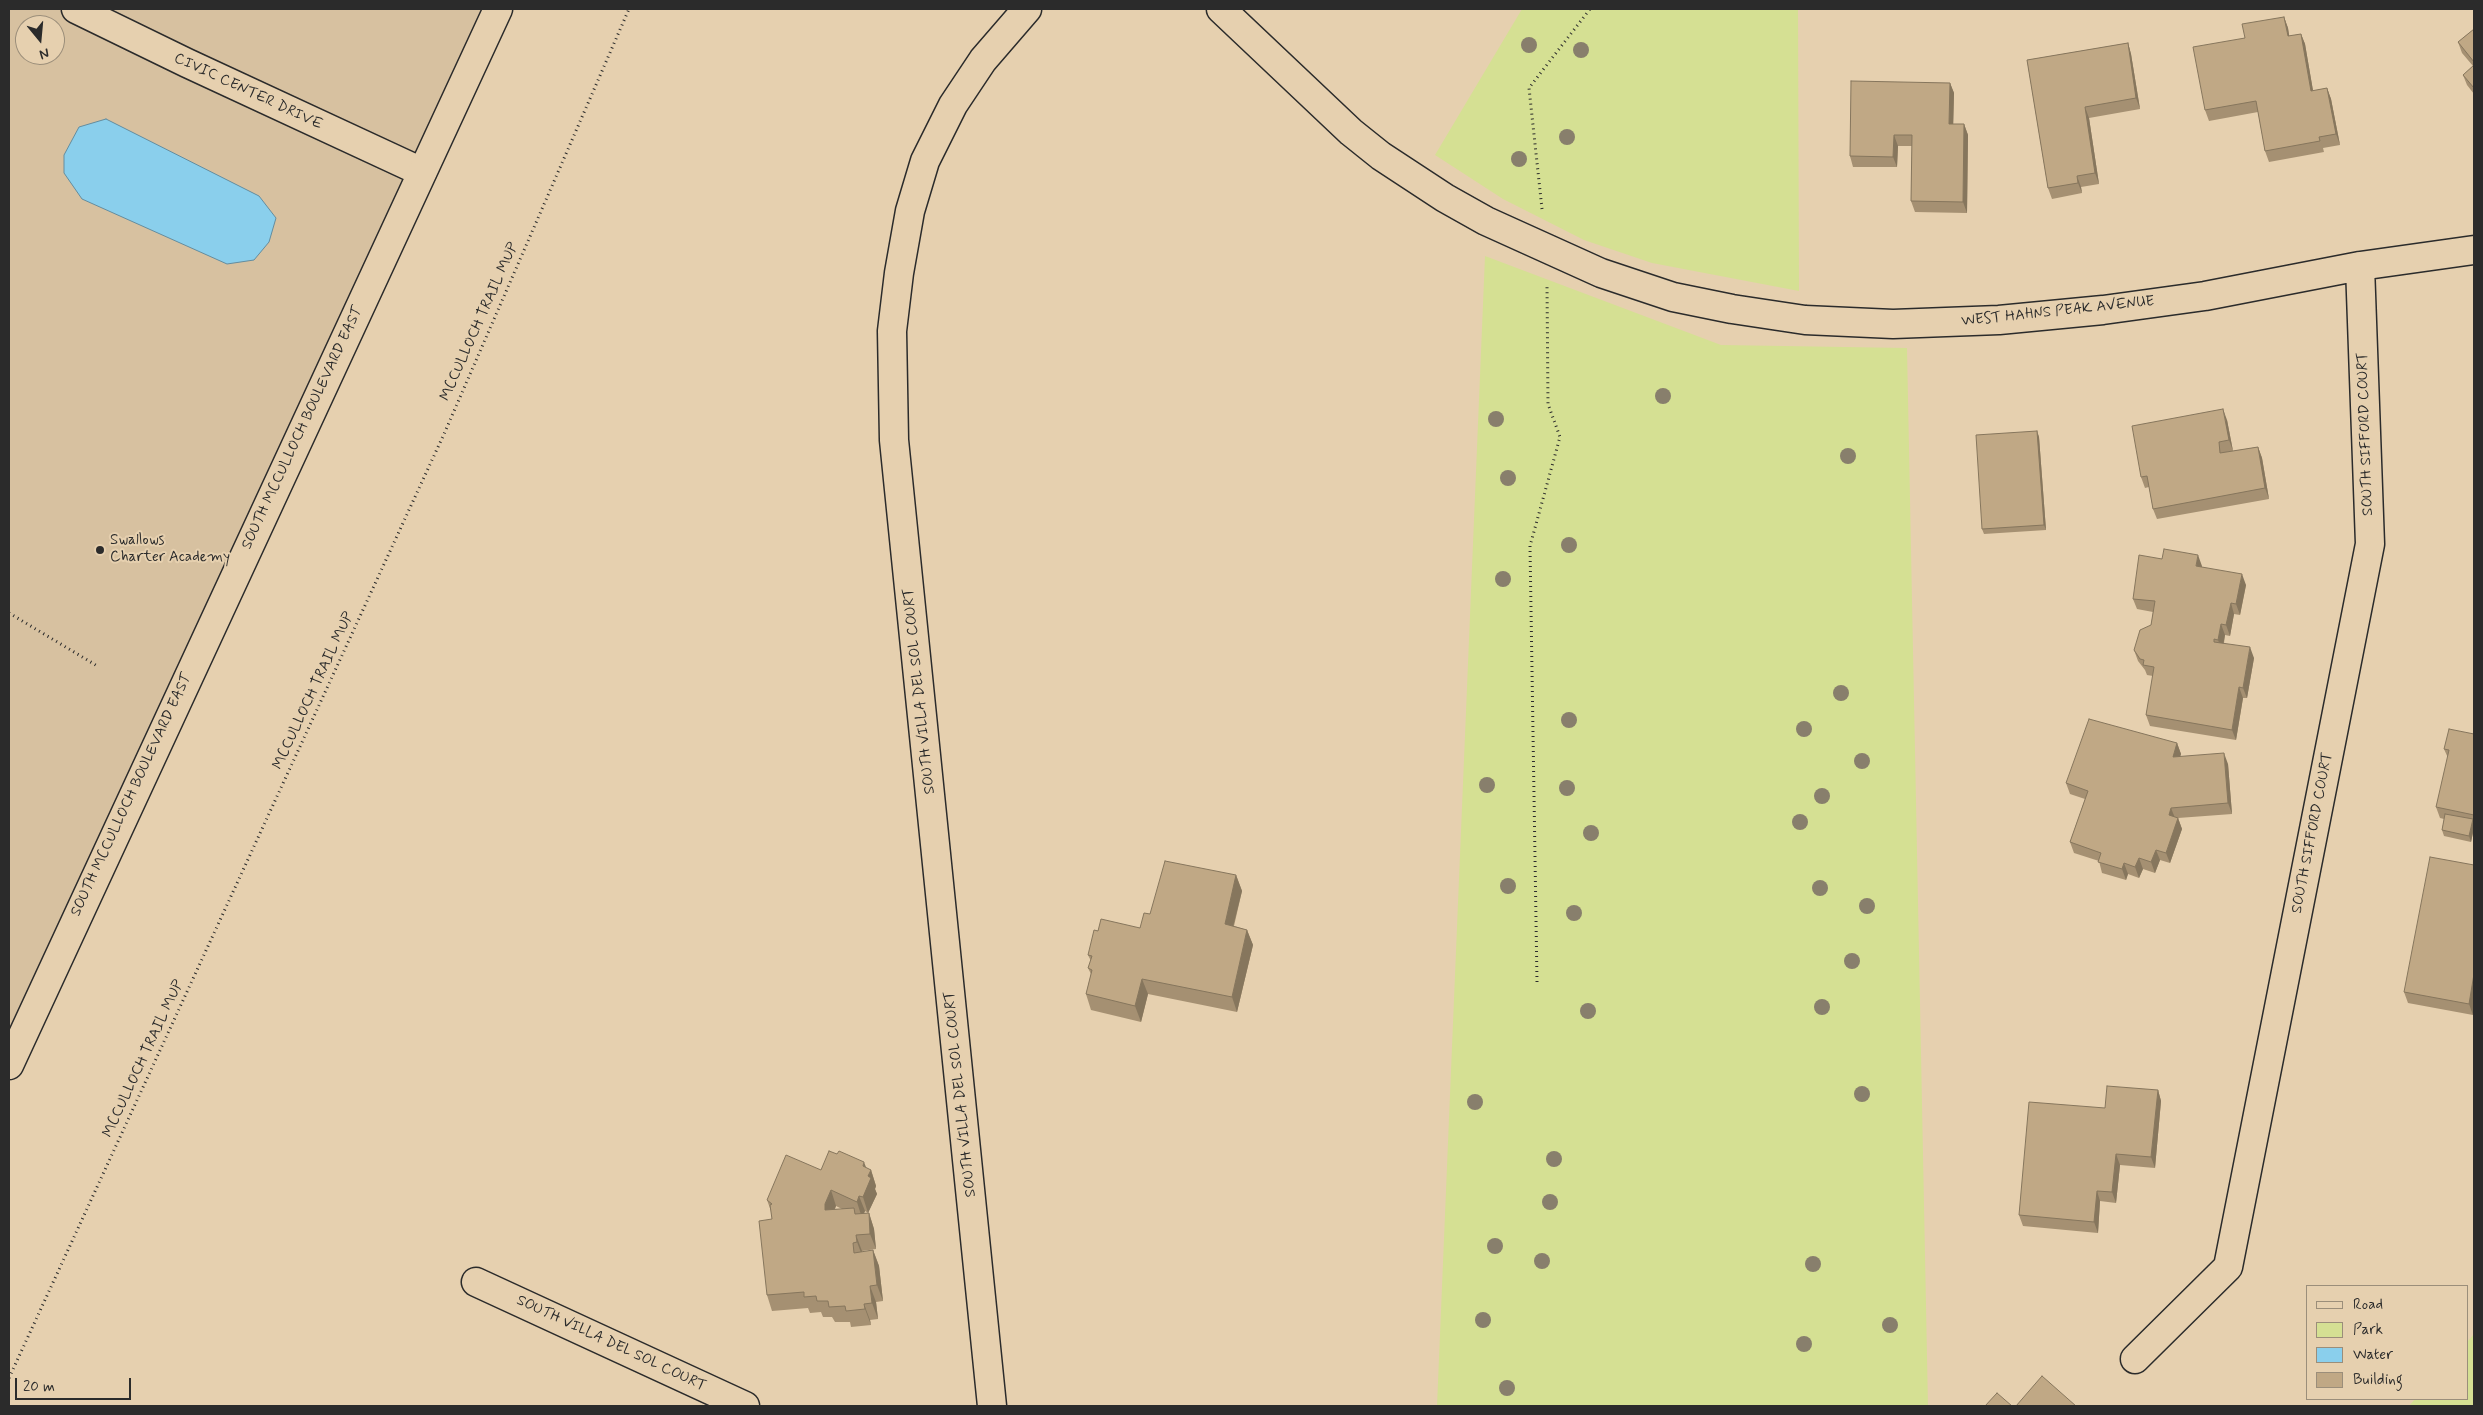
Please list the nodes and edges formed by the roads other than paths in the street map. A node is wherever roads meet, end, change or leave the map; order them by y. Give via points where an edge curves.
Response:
1 (76, 9) edge
2 (498, 9) edge
3 (1027, 9) edge
4 (1221, 9) edge
5 (422, 172) junction
6 (2474, 250) edge
7 (2360, 266) junction
8 (9, 1065) edge
9 (476, 1282) dead end
10 (2135, 1359) dead end
11 (746, 1406) edge
12 (992, 1406) edge

1 - 5 street, CIVIC CENTER DRIVE
2 - 5 street, SOUTH MCCULLOCH BOULEVARD EAST
3 - 12 street, SOUTH VILLA DEL SOL COURT via 983,60 958,97 925,161 910,212 892,331 894,440
4 - 7 street, WEST HAHNS PEAK AVENUE via 1320,105 1381,156 1445,198 1486,221 1601,273 1672,297 1805,320 1894,324 1999,320 2205,296
5 - 8 street, SOUTH MCCULLOCH BOULEVARD EAST
6 - 7 street, WEST HAHNS PEAK AVENUE
7 - 10 street, SOUTH SIFFORD COURT via 2370,544 2228,1267
9 - 11 street, SOUTH VILLA DEL SOL COURT

